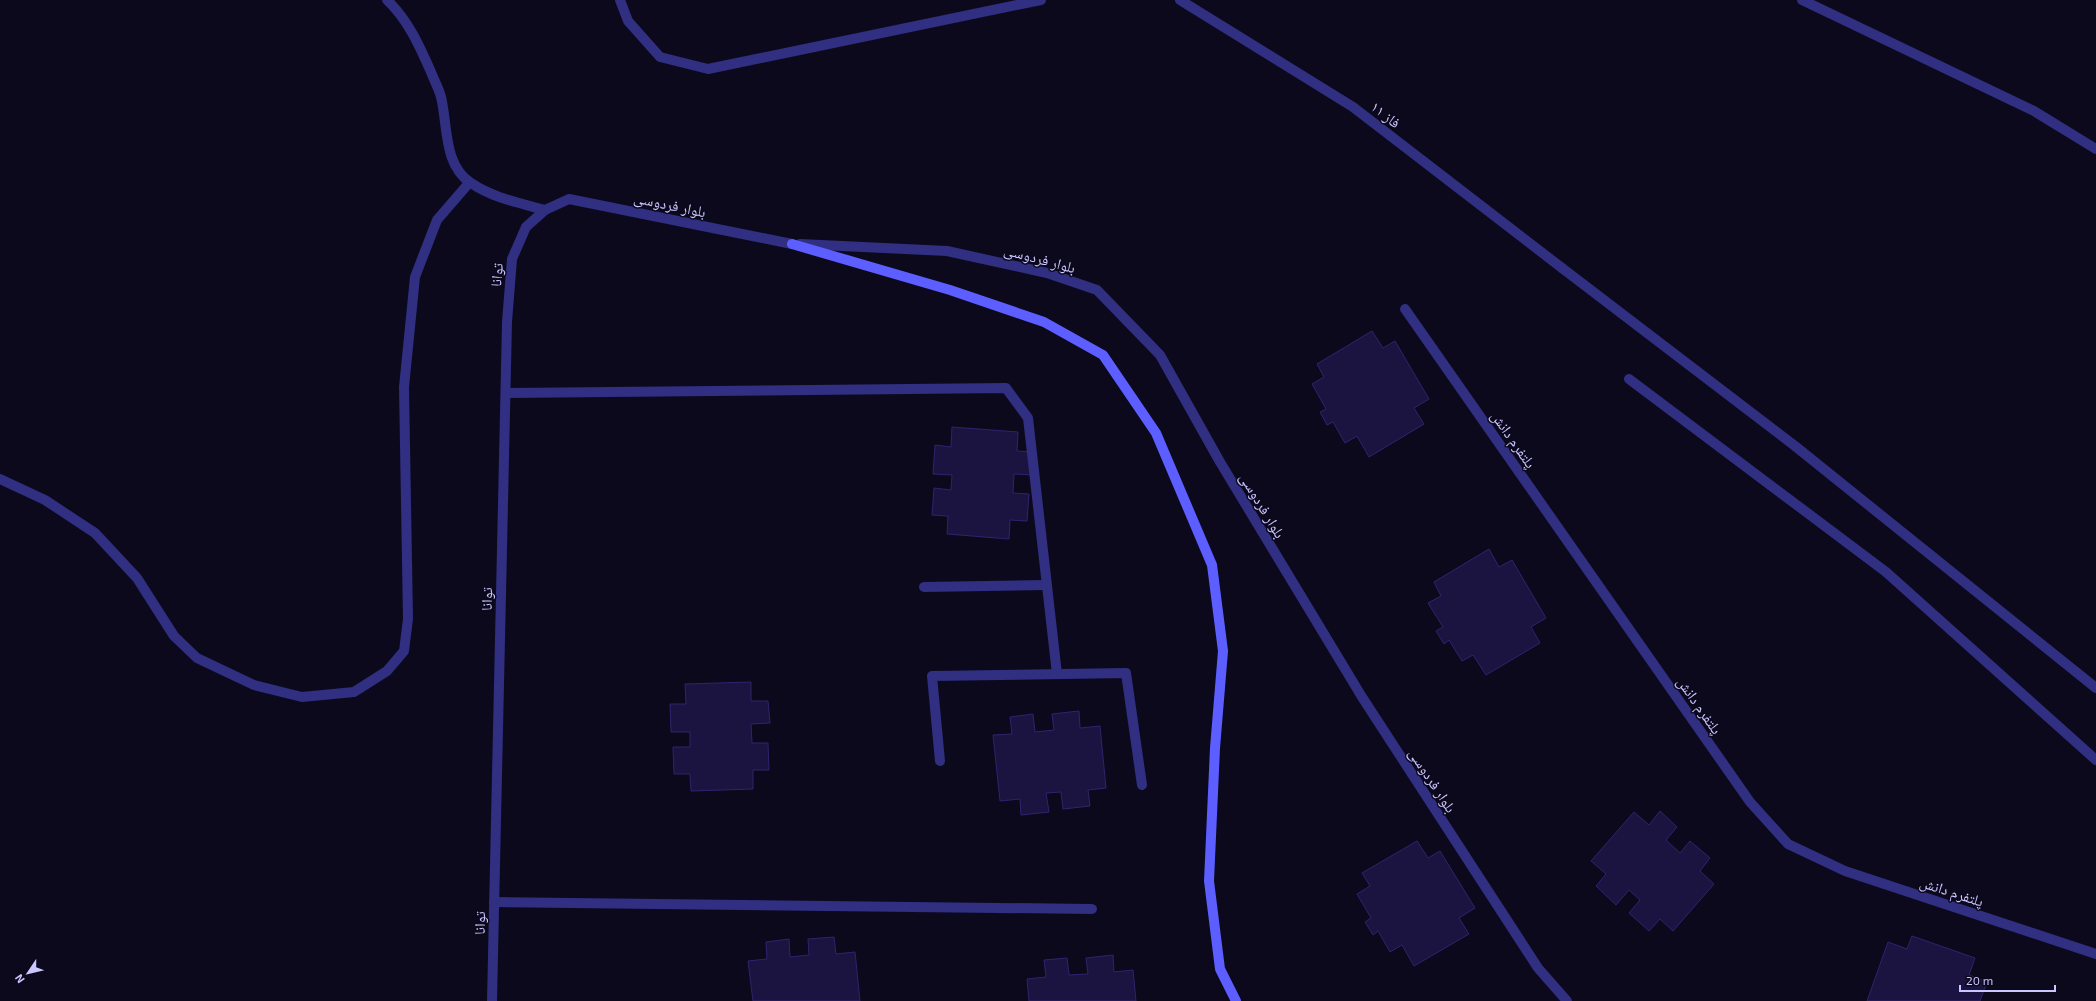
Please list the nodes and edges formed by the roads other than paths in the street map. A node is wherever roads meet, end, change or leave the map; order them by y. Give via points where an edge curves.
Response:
1 (387, 0) edge
2 (620, 0) edge
3 (1041, 0) edge
4 (1180, 0) edge
5 (1802, 0) edge
6 (2096, 149) edge
7 (469, 183) junction
8 (545, 210) junction
9 (792, 244) junction
10 (1405, 309) dead end
11 (1630, 379) dead end
12 (506, 393) junction
13 (0, 480) edge
14 (1046, 585) junction
15 (924, 587) dead end
16 (1056, 674) junction
17 (2096, 688) edge
18 (2096, 760) edge
19 (940, 761) dead end
20 (1142, 785) dead end
21 (494, 902) junction
22 (1092, 909) dead end
23 (2096, 954) edge
24 (492, 1001) edge
25 (1236, 1001) edge
26 (1568, 1001) edge

1 - 7 street via 401,13 418,42 441,96 447,141 454,166
2 - 3 street via 628,21 660,57 708,69
4 - 17 street, فاز ۱۱ via 1352,107 1795,446
5 - 6 street via 2034,111
7 - 8 street via 494,195
7 - 13 street via 437,220 415,277 404,387 408,619 404,651 386,672 361,688 354,692 302,697 254,685 197,658 174,636 137,578 95,533 45,500
8 - 9 street, بلوار فردوسی via 568,199
8 - 12 street, توانا via 526,227 512,259 507,322
9 - 25 main road, بلوار فردوسی via 950,290 1044,322 1103,355 1156,433 1212,565 1223,651 1215,748 1209,881 1220,968
9 - 26 street, بلوار فردوسی via 947,251 1047,273 1097,290 1160,355 1220,462 1362,697 1538,968
10 - 23 street, پلتفرم دانش via 1750,802 1788,844 1845,871
11 - 18 street via 1886,572
12 - 14 street via 1006,388 1028,418
12 - 21 street, توانا
14 - 15 street
14 - 16 street
16 - 19 street via 932,676
16 - 20 street via 1126,673
21 - 22 street
21 - 24 street, توانا

